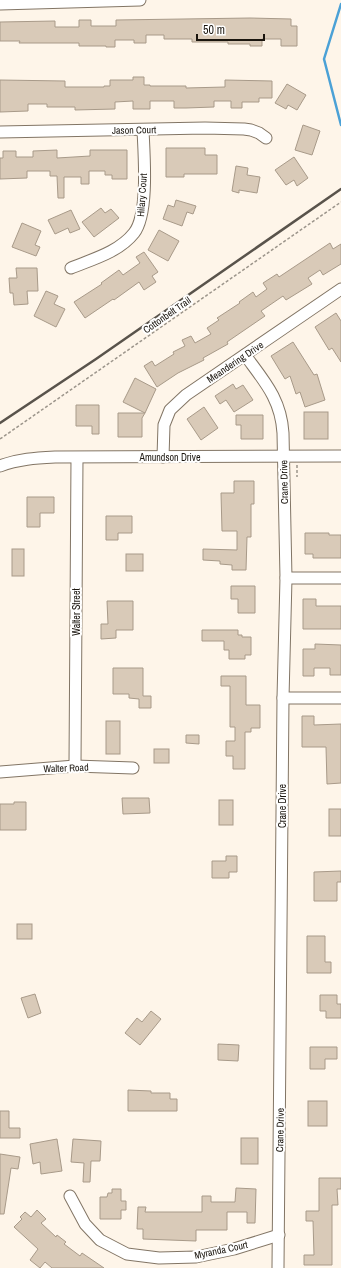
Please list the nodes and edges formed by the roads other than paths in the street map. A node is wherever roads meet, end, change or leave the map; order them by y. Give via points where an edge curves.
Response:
1 (140, 0) edge
2 (0, 4) edge
3 (143, 130) junction
4 (0, 132) edge
5 (266, 138) dead end
6 (70, 268) dead end
7 (341, 289) edge
8 (245, 355) junction
9 (284, 456) junction
10 (341, 456) edge
11 (163, 457) junction
12 (77, 458) junction
13 (0, 466) edge
14 (286, 578) junction
15 (341, 578) edge
16 (283, 698) junction
17 (341, 698) edge
18 (75, 766) junction
19 (133, 768) dead end
20 (0, 772) edge
21 (70, 1196) dead end
22 (278, 1235) junction
23 (278, 1268) edge

1 - 2 street
3 - 4 street, Jason Court
3 - 5 street, Jason Court via 244,129
3 - 6 street, Hilary Court via 143,202 135,231 106,254
7 - 8 street, Meandering Drive
8 - 9 street, Crane Drive via 273,394 279,408
8 - 11 street, Meandering Drive via 186,395 170,410 164,425
9 - 10 street, Amundson Drive
9 - 11 street, Amundson Drive
9 - 14 street, Crane Drive
11 - 12 street, Amundson Drive
12 - 13 street, Amundson Drive via 32,458
12 - 18 street, Walter Street
14 - 15 street
14 - 16 street, Crane Drive
16 - 17 street
16 - 22 street, Crane Drive
18 - 19 street, Walter Road
18 - 20 street, Walter Road
21 - 22 street, Myranda Court via 85,1224 100,1240 127,1254 158,1258 196,1257 234,1249
22 - 23 street, Crane Drive

